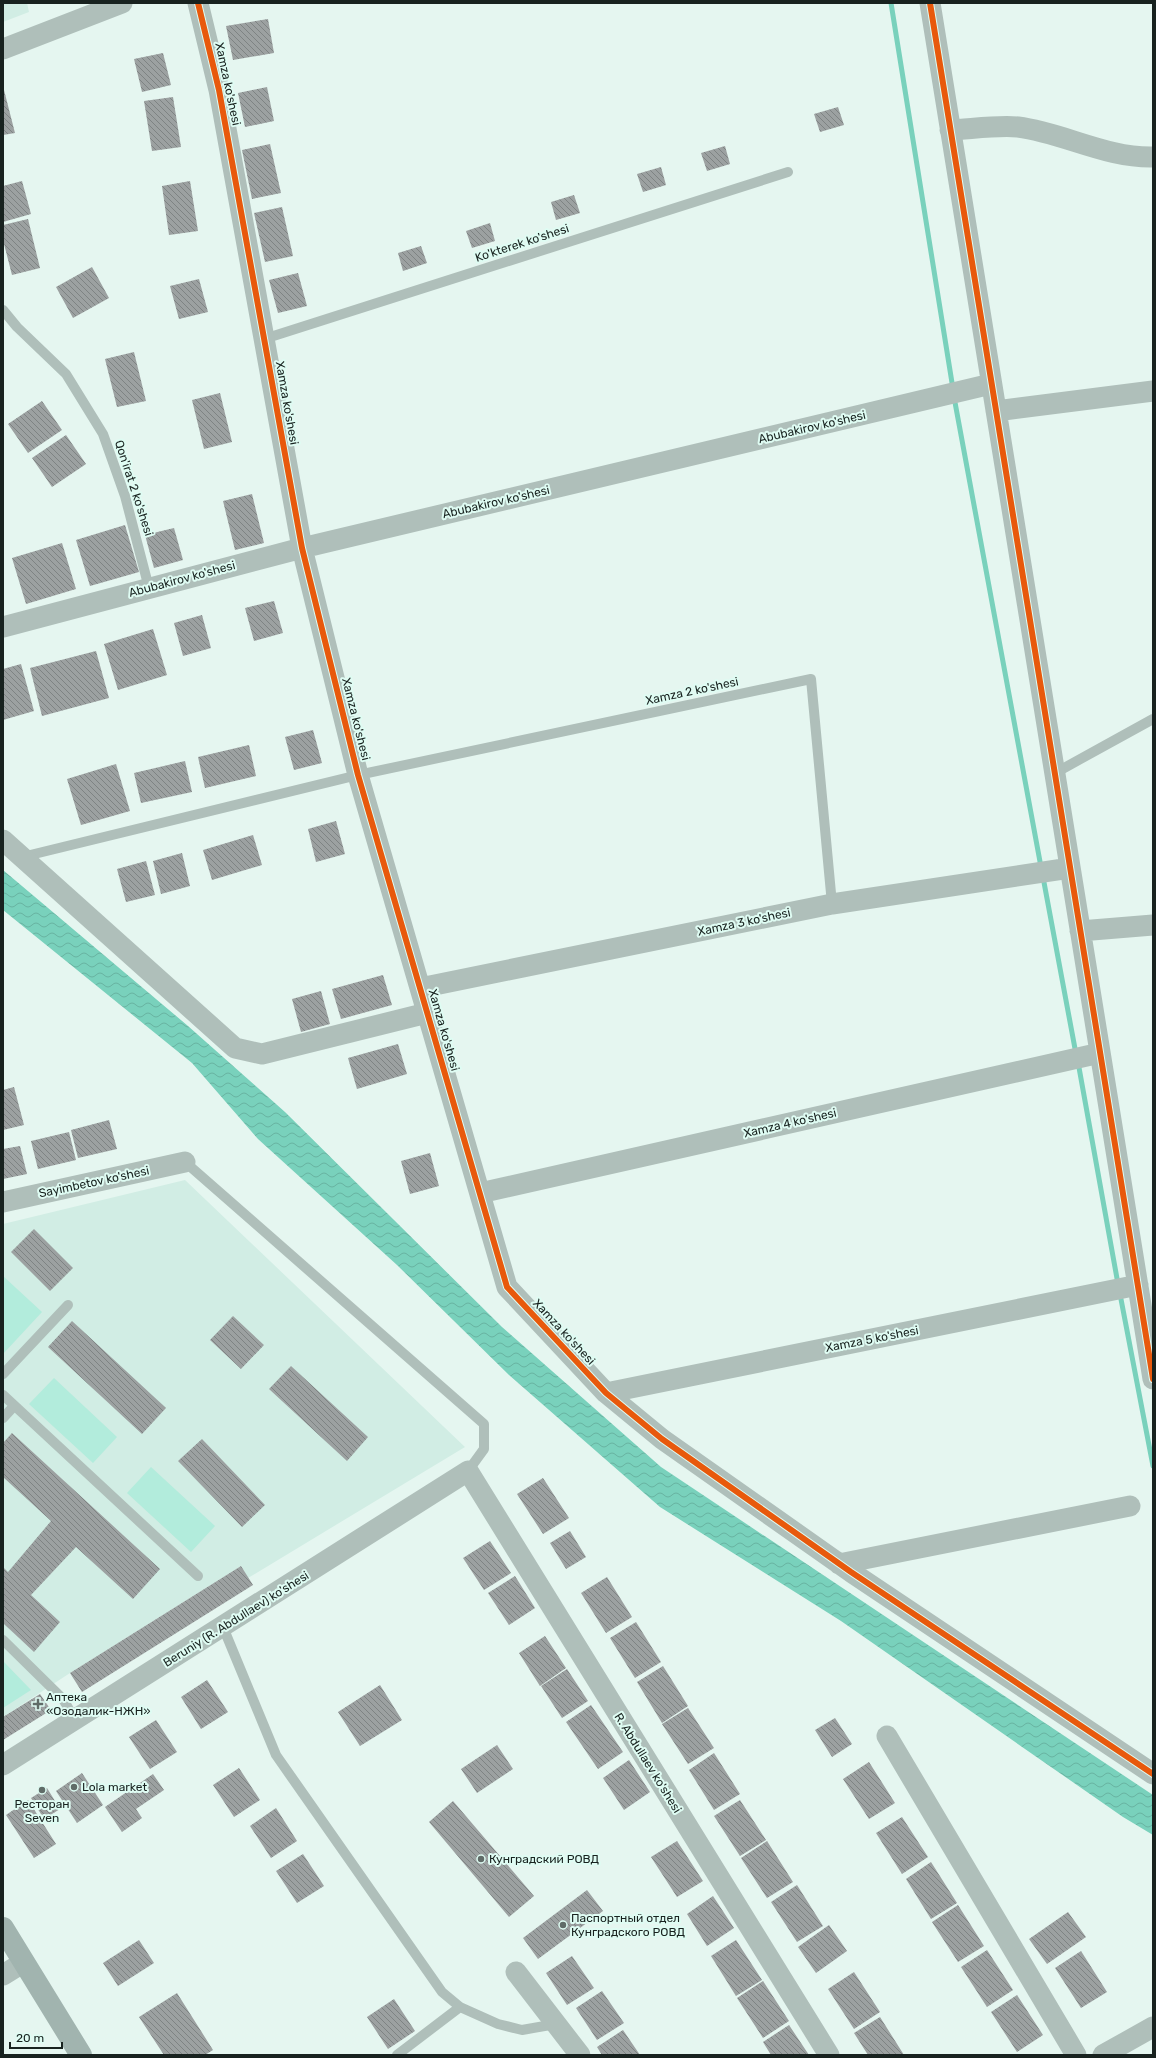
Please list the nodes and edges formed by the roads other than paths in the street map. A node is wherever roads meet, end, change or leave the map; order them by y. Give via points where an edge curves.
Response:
1 (122, 3) edge
2 (198, 3) edge
3 (930, 3) edge
4 (3, 49) edge
5 (950, 130) junction
6 (1153, 157) edge
7 (788, 172) dead end
8 (3, 310) edge
9 (264, 339) junction
10 (992, 384) junction
11 (1153, 391) edge
12 (996, 411) junction
13 (302, 548) junction
14 (149, 588) junction
15 (3, 627) edge
16 (1153, 719) edge
17 (1055, 773) junction
18 (358, 775) junction
19 (3, 840) edge
20 (22, 857) junction
21 (1070, 868) junction
22 (832, 904) junction
23 (1153, 925) edge
24 (1080, 931) junction
25 (420, 988) junction
26 (427, 1013) junction
27 (1100, 1053) junction
28 (185, 1162) joint
29 (480, 1193) junction
30 (3, 1202) edge
31 (1138, 1285) junction
32 (68, 1305) dead end
33 (3, 1374) edge
34 (1153, 1379) edge
35 (606, 1393) junction
36 (3, 1395) edge
37 (14, 1406) junction
38 (3, 1418) edge
39 (468, 1471) junction
40 (1130, 1506) dead end
41 (839, 1564) junction
42 (198, 1576) dead end
43 (223, 1627) junction
44 (3, 1640) edge
45 (75, 1720) junction
46 (887, 1736) dead end
47 (3, 1765) edge
48 (1153, 1774) edge
49 (3, 1928) edge
50 (24, 1962) junction
51 (516, 1972) dead end
52 (3, 1975) edge
53 (460, 2007) junction
54 (556, 2024) junction
55 (1153, 2027) edge
56 (81, 2055) edge
57 (397, 2055) edge
58 (580, 2055) edge
59 (829, 2055) edge
60 (1076, 2055) edge
61 (1102, 2055) edge

1 - 4 street
2 - 9 street, Xamza ko'shesi via 219,90
3 - 5 street
5 - 6 street via 1018,127 1117,155
5 - 10 street
7 - 9 lane, Ko'kterek ko'shesi
8 - 14 lane, Qon'irat 2 ko'shesi via 66,374 103,434 125,496
9 - 13 street, Xamza ko'shesi
10 - 12 street
10 - 13 street, Abubakirov ko'shesi
11 - 12 street
12 - 17 street
13 - 14 street, Abubakirov ko'shesi
13 - 18 street, Xamza ko'shesi
14 - 15 street, Abubakirov ko'shesi
16 - 17 lane
17 - 21 street
18 - 20 lane
18 - 22 lane, Xamza 2 ko'shesi via 811,679
18 - 25 street, Xamza ko'shesi
19 - 20 street
20 - 26 street via 235,1048 262,1054
21 - 22 street, Xamza 3 ko'shesi
21 - 24 street
22 - 25 street, Xamza 3 ko'shesi
23 - 24 street
24 - 27 street
25 - 26 street, Xamza ko'shesi
26 - 29 street, Xamza ko'shesi
27 - 29 street, Xamza 4 ko'shesi
27 - 31 street
28 - 30 street, Sayimbetov ko'shesi
28 - 39 lane via 484,1424 484,1449
29 - 35 street, Xamza ko'shesi via 507,1287
31 - 34 street
31 - 35 street, Xamza 5 ko'shesi
32 - 33 lane
35 - 41 street, Xamza ko'shesi via 662,1439
36 - 37 lane
37 - 38 lane
37 - 42 lane
39 - 43 street, Beruniy (R. Abdullaev) ko'shesi
39 - 59 street, R. Abdullaev ko'shesi
40 - 41 street
41 - 48 street, Xamza ko'shesi
43 - 45 street, Beruniy (R. Abdullaev) ko'shesi
43 - 53 lane via 276,1755 442,1992
44 - 45 lane via 63,1699
45 - 47 street, Beruniy (R. Abdullaev) ko'shesi
46 - 60 street
49 - 50 street
50 - 52 street
50 - 56 street
51 - 54 street
53 - 54 lane via 498,2024 522,2030
53 - 57 lane
54 - 58 street
55 - 61 street

